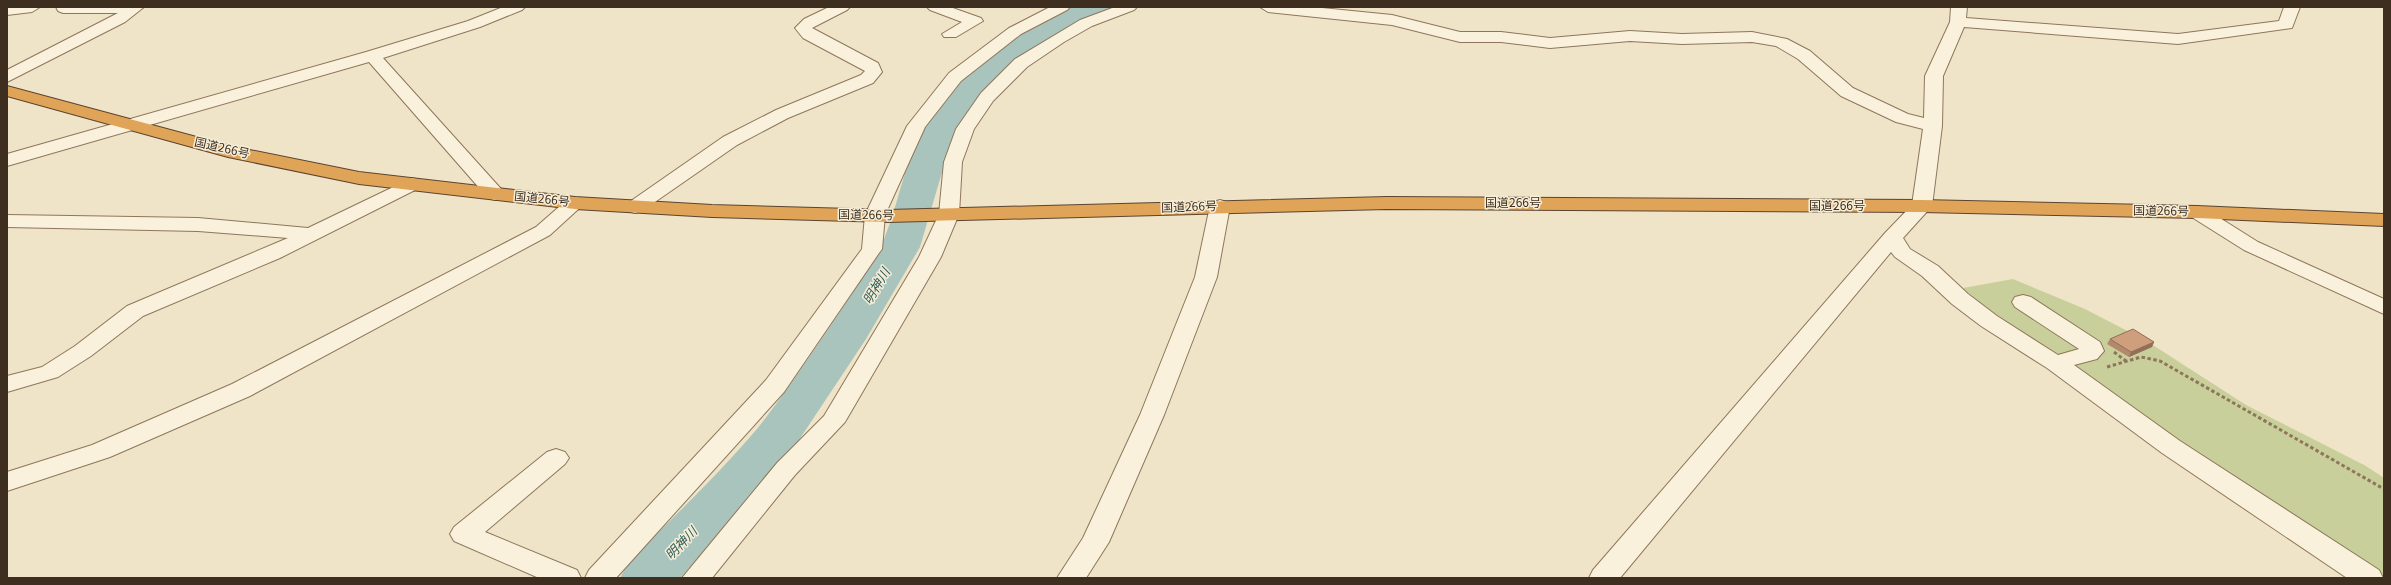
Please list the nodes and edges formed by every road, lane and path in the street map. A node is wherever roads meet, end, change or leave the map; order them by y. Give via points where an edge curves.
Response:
1 (32, 7) edge
2 (136, 7) edge
3 (518, 7) edge
4 (842, 7) edge
5 (935, 7) edge
6 (1062, 7) edge
7 (1129, 7) edge
8 (1268, 7) edge
9 (2292, 7) edge
10 (63, 8) dead end
11 (7, 10) edge
12 (1958, 15) edge
13 (950, 34) dead end
14 (372, 56) junction
15 (7, 77) edge
16 (7, 91) edge
17 (128, 124) junction
18 (1933, 126) junction
19 (7, 160) edge
20 (412, 184) junction
21 (495, 194) junction
22 (575, 203) junction
23 (1220, 206) junction
24 (1922, 206) junction
25 (635, 207) junction
26 (2197, 212) junction
27 (941, 214) junction
28 (881, 215) junction
29 (2384, 220) edge
30 (7, 222) edge
31 (312, 236) junction
32 (1892, 237) junction
33 (2023, 302) dead end
34 (2384, 307) edge
35 (2127, 361) dead end
36 (2055, 363) junction
37 (7, 384) edge
38 (556, 458) dead end
39 (7, 482) edge
40 (2384, 489) edge
41 (567, 578) edge
42 (599, 578) edge
43 (696, 578) edge
44 (1071, 578) edge
45 (1603, 578) edge
46 (2369, 578) edge

1 - 11 street
2 - 10 street
2 - 15 street via 119,19
3 - 14 street via 474,24
4 - 25 street via 803,28 810,35 872,67 874,72 867,79 782,114 730,141
5 - 13 street via 975,22
6 - 28 street via 1015,31 955,77 916,126
7 - 27 street via 1086,23 1058,39 1021,63 987,96 965,129 953,162
8 - 18 street via 1392,20 1460,37 1501,37 1550,43 1630,36 1682,39 1752,37 1781,42 1804,55 1847,92 1902,118
9 - 12 street via 2286,25 2178,40
12 - 18 street via 1934,76
14 - 17 street
14 - 21 street
16 - 17 highway, 国道266号
17 - 19 street
17 - 20 highway, 国道266号 via 228,151 360,178
18 - 24 street
20 - 21 highway, 国道266号
20 - 31 street
21 - 22 highway, 国道266号
22 - 25 highway, 国道266号
22 - 39 street via 543,231 240,390 101,451
23 - 24 highway, 国道266号 via 1387,203
23 - 27 highway, 国道266号
23 - 44 street via 1206,277 1152,415 1095,542
24 - 26 highway, 国道266号
24 - 32 street
25 - 28 highway, 国道266号 via 712,212
26 - 29 highway, 国道266号
26 - 34 street via 2251,246
27 - 28 highway, 国道266号
27 - 43 street via 930,257 834,422 786,469
28 - 42 street via 872,249 775,386
30 - 31 street via 130,222 259,227
31 - 37 street via 135,311 83,351 50,372
32 - 36 street via 1902,253 1930,271 1960,299 1989,321
32 - 45 street
33 - 36 street via 2092,347 2089,354
35 - 40 path via 2142,357 2160,361
36 - 46 street via 2171,447
38 - 41 street via 464,534

